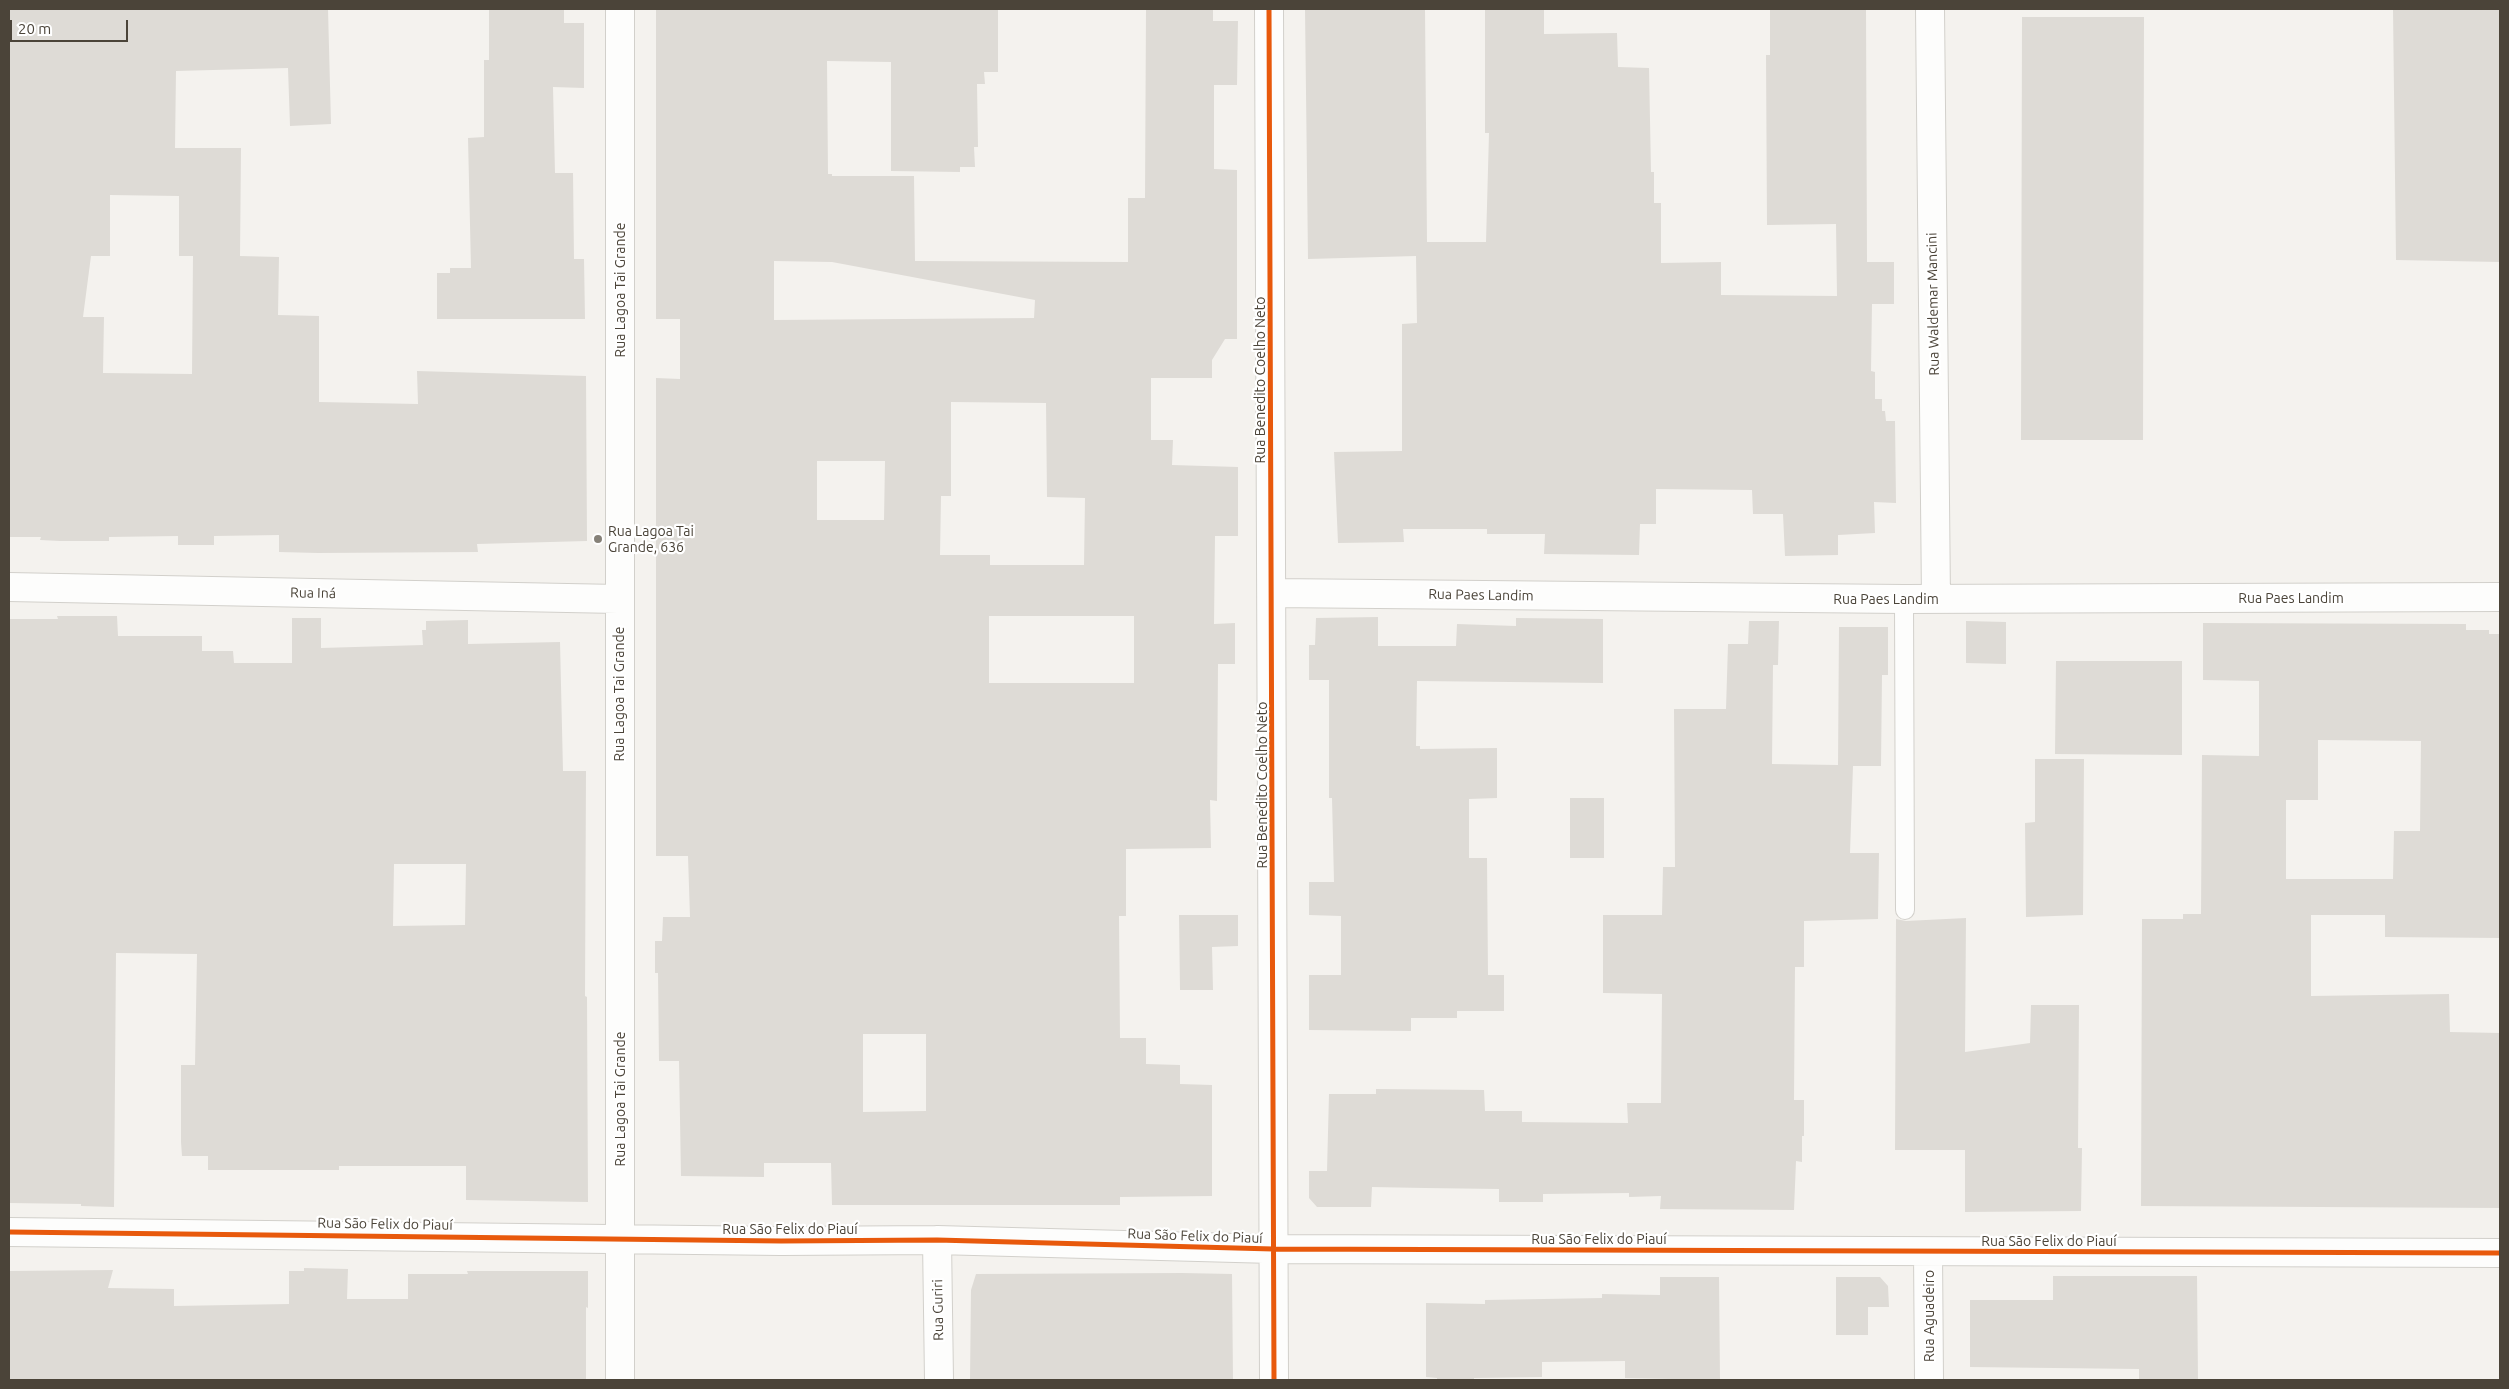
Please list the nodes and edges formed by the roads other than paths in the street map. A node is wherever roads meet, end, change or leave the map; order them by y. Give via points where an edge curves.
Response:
1 (620, 9) edge
2 (1269, 9) edge
3 (1930, 9) edge
4 (9, 587) edge
5 (1273, 592) junction
6 (2500, 597) edge
7 (618, 599) junction
8 (1904, 599) junction
9 (1936, 599) junction
10 (1905, 910) dead end
11 (9, 1232) edge
12 (620, 1238) junction
13 (937, 1240) junction
14 (1273, 1249) junction
15 (1928, 1252) junction
16 (2500, 1253) edge
17 (620, 1380) edge
18 (939, 1380) edge
19 (1274, 1380) edge
20 (1929, 1380) edge

1 - 7 street, Rua Lagoa Tai Grande
2 - 5 street, Rua Benedito Coelho Neto
3 - 9 street, Rua Waldemar Mancini
4 - 7 street, Rua Iná
5 - 8 street, Rua Paes Landim
5 - 14 street, Rua Benedito Coelho Neto
6 - 9 street, Rua Paes Landim
7 - 12 street, Rua Lagoa Tai Grande
8 - 9 street, Rua Paes Landim
8 - 10 lane
11 - 12 street, Rua São Felix do Piauí
12 - 13 street, Rua São Felix do Piauí
12 - 17 street, Rua Lagoa Tai Grande
13 - 14 street, Rua São Felix do Piauí
13 - 18 street, Rua Guriri
14 - 15 street, Rua São Felix do Piauí
14 - 19 street, Rua Benedito Coelho Neto
15 - 16 street, Rua São Felix do Piauí
15 - 20 street, Rua Aguadeiro

